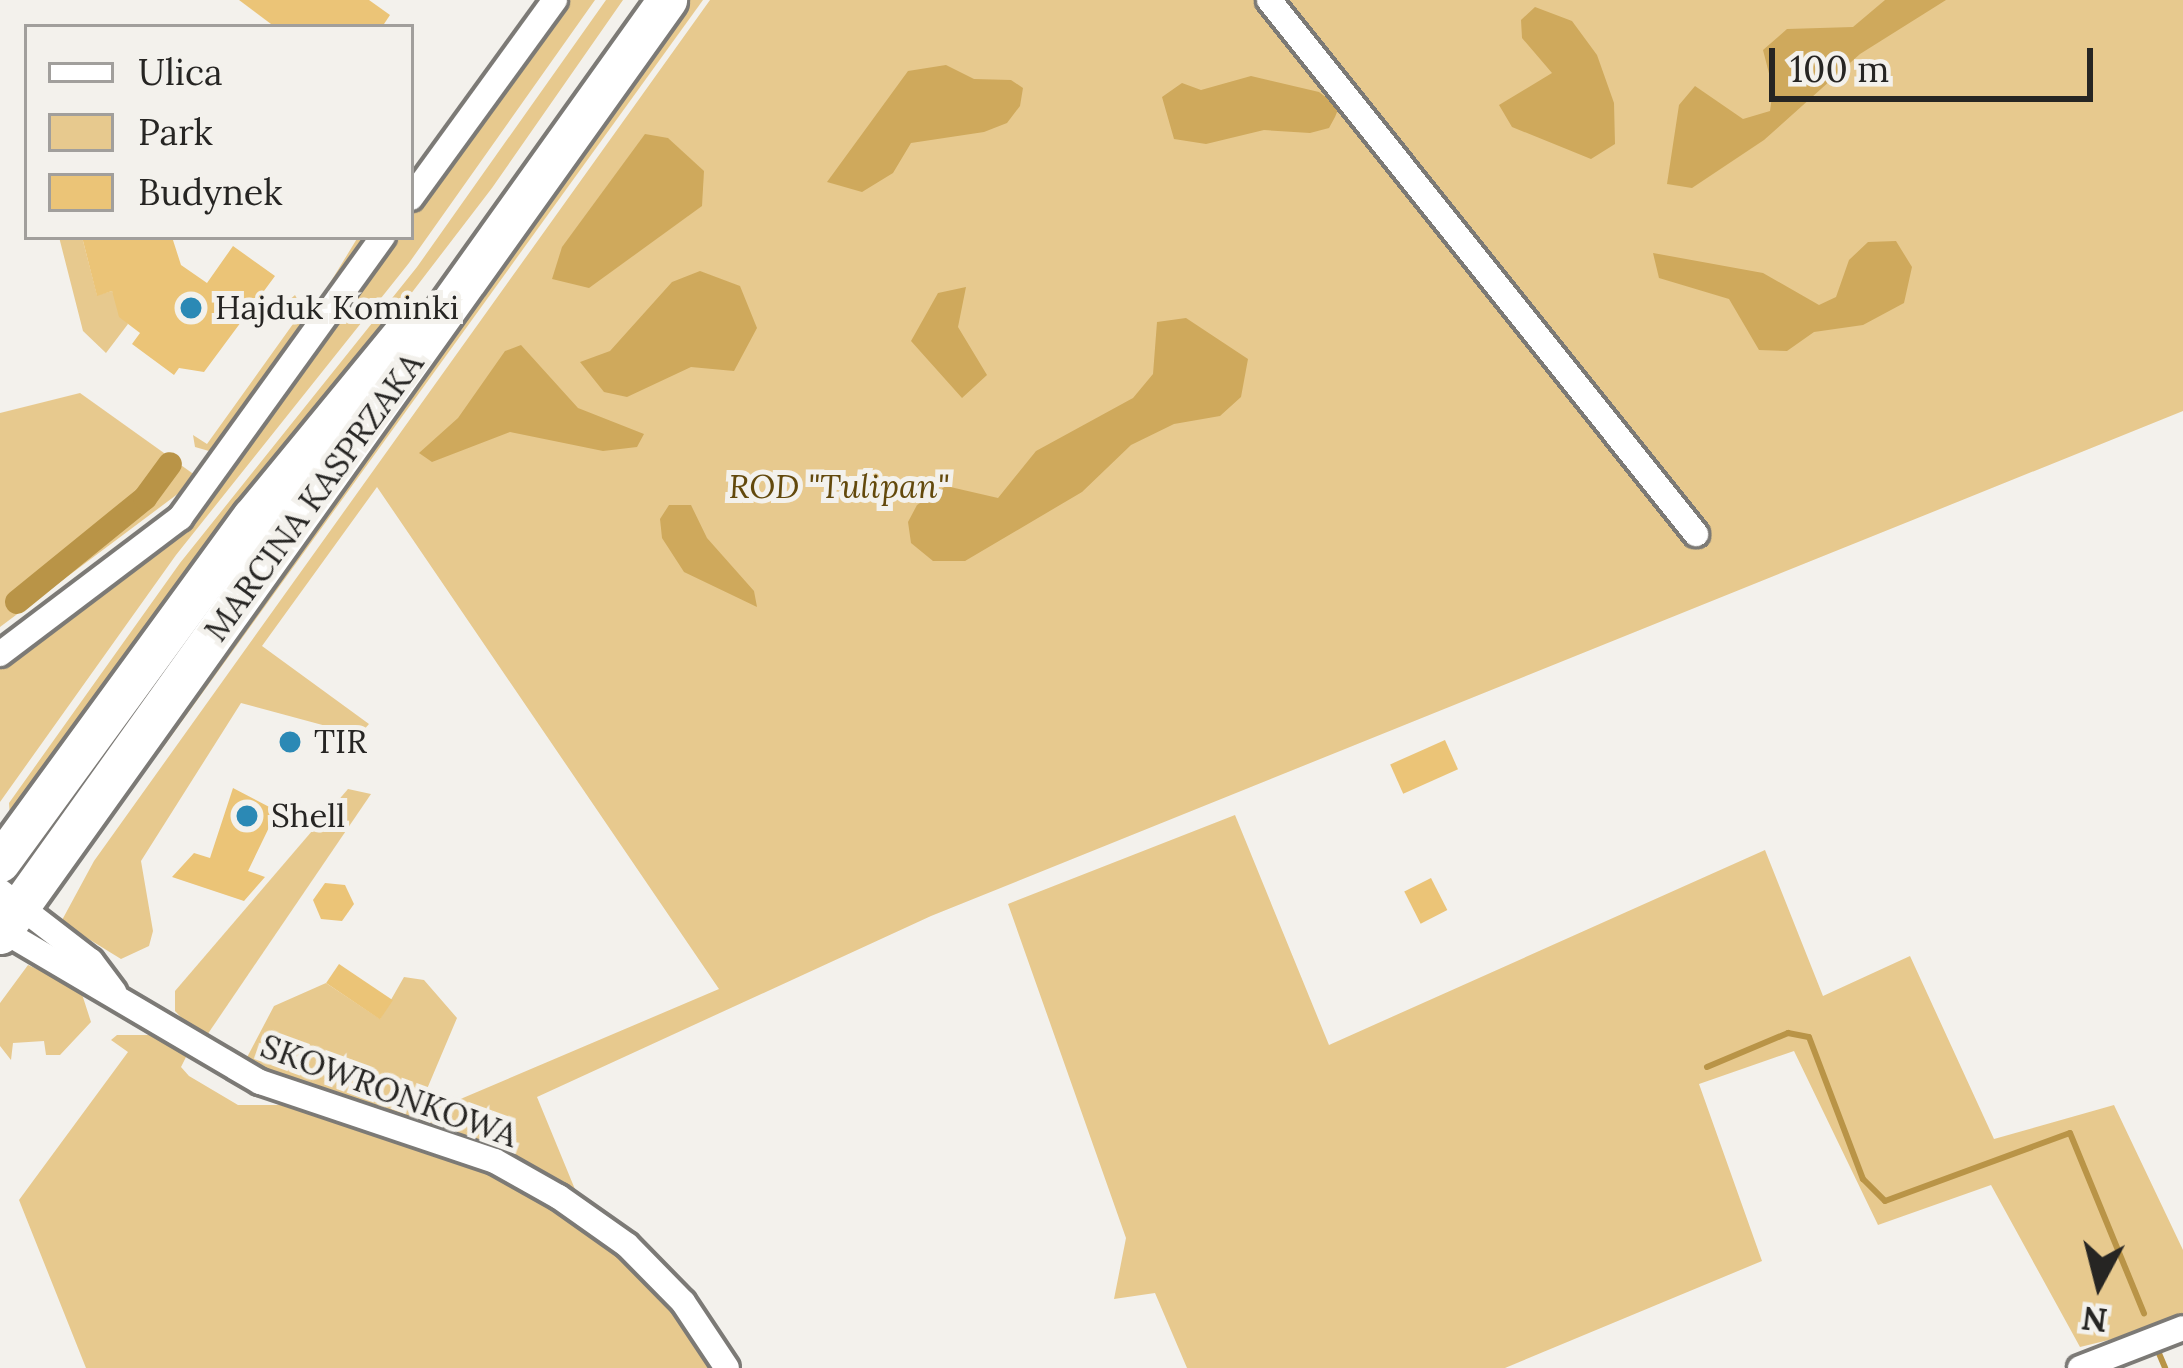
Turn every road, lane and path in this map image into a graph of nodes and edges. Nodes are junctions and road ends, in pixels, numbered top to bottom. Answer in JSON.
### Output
{"nodes":[{"id":1,"x":555,"y":0,"type":"edge"},
{"id":2,"x":641,"y":0,"type":"edge"},
{"id":3,"x":668,"y":0,"type":"edge"},
{"id":4,"x":1269,"y":0,"type":"edge"},
{"id":5,"x":414,"y":194,"type":"edge"},
{"id":6,"x":381,"y":240,"type":"edge"},
{"id":7,"x":1696,"y":534,"type":"dead end"},
{"id":8,"x":0,"y":655,"type":"edge"},
{"id":9,"x":0,"y":862,"type":"edge"},
{"id":10,"x":5,"y":918,"type":"edge"},
{"id":11,"x":2183,"y":1328,"type":"edge"},
{"id":12,"x":727,"y":1368,"type":"edge"},
{"id":13,"x":2080,"y":1368,"type":"edge"}],
"edges":[{"from":1,"to":5,"type":"street"},
{"from":2,"to":9,"type":"main road","name":"MARCINA KASPRZAKA"},
{"from":3,"to":10,"type":"main road","name":"MARCINA KASPRZAKA"},
{"from":4,"to":7,"type":"street"},
{"from":6,"to":8,"type":"street"},
{"from":10,"to":12,"type":"street","name":"SKOWRONKOWA"},
{"from":11,"to":13,"type":"street"}]}
